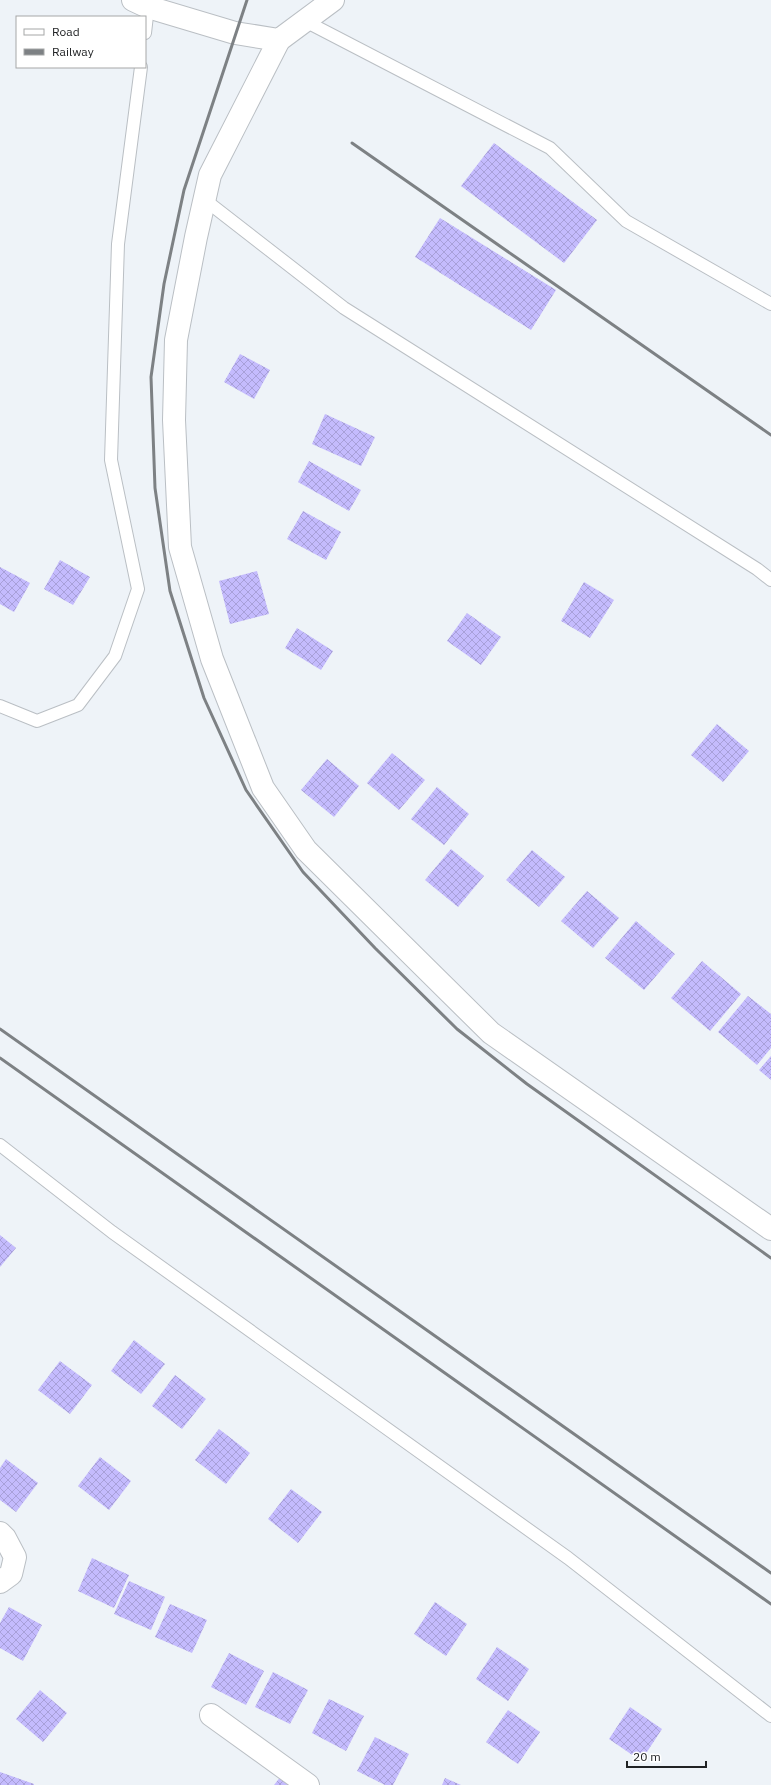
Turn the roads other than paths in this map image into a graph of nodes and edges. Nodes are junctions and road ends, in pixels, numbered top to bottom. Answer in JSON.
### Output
{"nodes":[{"id":1,"x":333,"y":0,"type":"edge"},
{"id":2,"x":141,"y":4,"type":"edge"},
{"id":3,"x":143,"y":16,"type":"edge"},
{"id":4,"x":304,"y":21,"type":"junction"},
{"id":5,"x":279,"y":40,"type":"junction"},
{"id":6,"x":141,"y":68,"type":"edge"},
{"id":7,"x":205,"y":200,"type":"junction"},
{"id":8,"x":771,"y":304,"type":"edge"},
{"id":9,"x":771,"y":580,"type":"edge"},
{"id":10,"x":0,"y":706,"type":"edge"},
{"id":11,"x":0,"y":1145,"type":"edge"},
{"id":12,"x":771,"y":1230,"type":"edge"},
{"id":13,"x":0,"y":1533,"type":"edge"},
{"id":14,"x":0,"y":1582,"type":"edge"},
{"id":15,"x":212,"y":1715,"type":"dead end"},
{"id":16,"x":771,"y":1716,"type":"edge"},
{"id":17,"x":308,"y":1785,"type":"edge"}],
"edges":[{"from":1,"to":4,"type":"street"},
{"from":2,"to":3,"type":"lane"},
{"from":2,"to":5,"type":"street"},
{"from":4,"to":5,"type":"street"},
{"from":4,"to":8,"type":"lane"},
{"from":5,"to":7,"type":"street"},
{"from":6,"to":10,"type":"lane"},
{"from":7,"to":9,"type":"lane"},
{"from":7,"to":12,"type":"street"},
{"from":11,"to":16,"type":"lane"},
{"from":13,"to":14,"type":"street"},
{"from":15,"to":17,"type":"street"}]}
